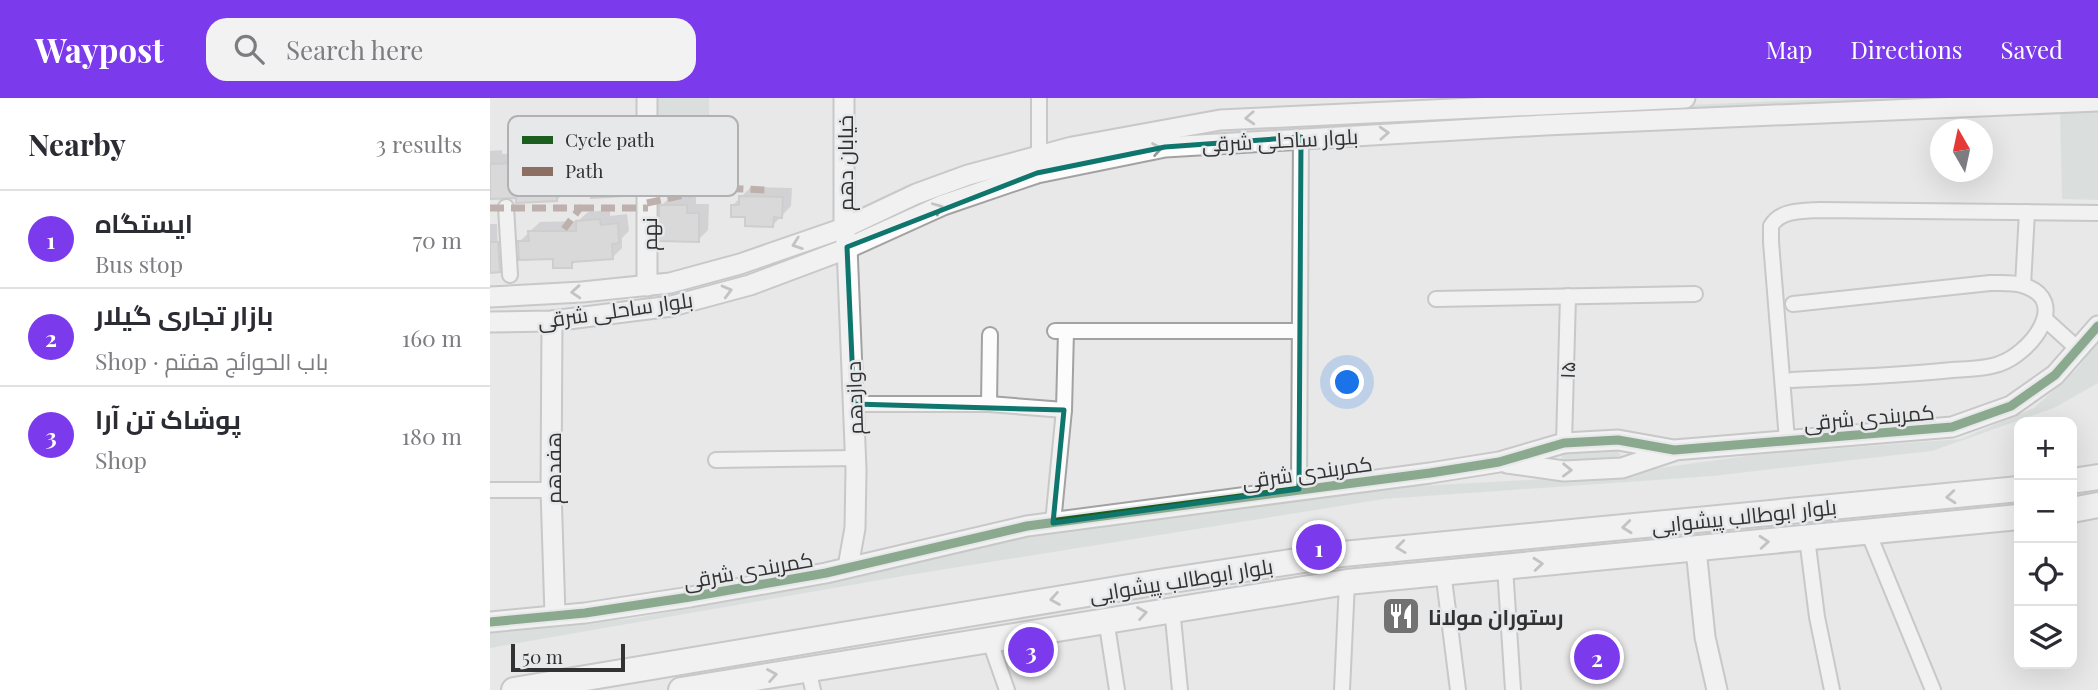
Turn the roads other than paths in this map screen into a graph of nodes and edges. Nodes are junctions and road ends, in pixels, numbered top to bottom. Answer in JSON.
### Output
{"nodes":[{"id":1,"x":647,"y":98,"type":"edge"},
{"id":2,"x":844,"y":98,"type":"edge"},
{"id":3,"x":1039,"y":98,"type":"edge"},
{"id":4,"x":1685,"y":98,"type":"edge"},
{"id":5,"x":2098,"y":101,"type":"edge"},
{"id":6,"x":1412,"y":105,"type":"edge"},
{"id":7,"x":647,"y":116,"type":"edge"},
{"id":8,"x":1299,"y":116,"type":"junction"},
{"id":9,"x":1301,"y":137,"type":"junction"},
{"id":10,"x":1039,"y":155,"type":"junction"},
{"id":11,"x":647,"y":196,"type":"edge"},
{"id":12,"x":506,"y":207,"type":"dead end"},
{"id":13,"x":2027,"y":212,"type":"junction"},
{"id":14,"x":2098,"y":213,"type":"edge"},
{"id":15,"x":845,"y":237,"type":"junction"},
{"id":16,"x":510,"y":275,"type":"junction"},
{"id":17,"x":2023,"y":285,"type":"junction"},
{"id":18,"x":647,"y":286,"type":"junction"},
{"id":19,"x":1695,"y":293,"type":"dead end"},
{"id":20,"x":531,"y":295,"type":"junction"},
{"id":21,"x":493,"y":296,"type":"edge"},
{"id":22,"x":1568,"y":296,"type":"junction"},
{"id":23,"x":1436,"y":299,"type":"dead end"},
{"id":24,"x":1793,"y":304,"type":"dead end"},
{"id":25,"x":552,"y":320,"type":"junction"},
{"id":26,"x":2046,"y":320,"type":"junction"},
{"id":27,"x":490,"y":322,"type":"edge"},
{"id":28,"x":2098,"y":326,"type":"edge"},
{"id":29,"x":1300,"y":331,"type":"junction"},
{"id":30,"x":990,"y":335,"type":"dead end"},
{"id":31,"x":2079,"y":350,"type":"junction"},
{"id":32,"x":1792,"y":380,"type":"dead end"},
{"id":33,"x":854,"y":404,"type":"junction"},
{"id":34,"x":989,"y":404,"type":"junction"},
{"id":35,"x":1065,"y":410,"type":"junction"},
{"id":36,"x":1787,"y":440,"type":"junction"},
{"id":37,"x":1564,"y":443,"type":"junction"},
{"id":38,"x":1674,"y":450,"type":"junction"},
{"id":39,"x":856,"y":458,"type":"junction"},
{"id":40,"x":716,"y":460,"type":"dead end"},
{"id":41,"x":1499,"y":462,"type":"junction"},
{"id":42,"x":2098,"y":477,"type":"edge"},
{"id":43,"x":2077,"y":480,"type":"edge"},
{"id":44,"x":1299,"y":489,"type":"junction"},
{"id":45,"x":2014,"y":489,"type":"edge"},
{"id":46,"x":490,"y":490,"type":"edge"},
{"id":47,"x":551,"y":491,"type":"junction"},
{"id":48,"x":2098,"y":505,"type":"edge"},
{"id":49,"x":2077,"y":509,"type":"edge"},
{"id":50,"x":2014,"y":517,"type":"edge"},
{"id":51,"x":1053,"y":523,"type":"junction"},
{"id":52,"x":1868,"y":532,"type":"junction"},
{"id":53,"x":1807,"y":538,"type":"junction"},
{"id":54,"x":1696,"y":549,"type":"junction"},
{"id":55,"x":1505,"y":567,"type":"junction"},
{"id":56,"x":848,"y":568,"type":"junction"},
{"id":57,"x":1443,"y":571,"type":"junction"},
{"id":58,"x":1347,"y":582,"type":"junction"},
{"id":59,"x":1172,"y":608,"type":"junction"},
{"id":60,"x":555,"y":615,"type":"junction"},
{"id":61,"x":1106,"y":620,"type":"junction"},
{"id":62,"x":490,"y":622,"type":"edge"},
{"id":63,"x":989,"y":639,"type":"junction"},
{"id":64,"x":810,"y":680,"type":"edge"},
{"id":65,"x":729,"y":686,"type":"edge"},
{"id":66,"x":514,"y":690,"type":"edge"},
{"id":67,"x":681,"y":690,"type":"edge"},
{"id":68,"x":1007,"y":690,"type":"edge"},
{"id":69,"x":1117,"y":690,"type":"edge"},
{"id":70,"x":1180,"y":690,"type":"edge"},
{"id":71,"x":1342,"y":690,"type":"edge"},
{"id":72,"x":1458,"y":690,"type":"edge"},
{"id":73,"x":1513,"y":690,"type":"edge"},
{"id":74,"x":1717,"y":690,"type":"edge"},
{"id":75,"x":1832,"y":690,"type":"edge"},
{"id":76,"x":1933,"y":690,"type":"edge"}],
"edges":[{"from":1,"to":7,"type":"street","name":"نهم"},
{"from":2,"to":15,"type":"street","name":"خیابان دهم"},
{"from":3,"to":10,"type":"street"},
{"from":4,"to":6,"type":"street","name":"بلوار ساحلی شرقی"},
{"from":9,"to":5,"type":"street","name":"بلوار ساحلی شرقی","one_way":true},
{"from":6,"to":8,"type":"street","name":"بلوار ساحلی شرقی"},
{"from":8,"to":9,"type":"street"},
{"from":8,"to":10,"type":"street","name":"بلوار ساحلی شرقی","one_way":true},
{"from":15,"to":9,"type":"street","name":"بلوار ساحلی شرقی","one_way":true},
{"from":9,"to":29,"type":"street"},
{"from":10,"to":15,"type":"street","name":"بلوار ساحلی شرقی"},
{"from":11,"to":18,"type":"street","name":"نهم"},
{"from":12,"to":16,"type":"street"},
{"from":13,"to":14,"type":"street"},
{"from":13,"to":17,"type":"street"},
{"from":13,"to":36,"type":"street"},
{"from":15,"to":18,"type":"street","name":"بلوار ساحلی شرقی","one_way":true},
{"from":25,"to":15,"type":"street","name":"بلوار ساحلی شرقی","one_way":true},
{"from":15,"to":33,"type":"street","name":"دوازدهم"},
{"from":16,"to":20,"type":"street"},
{"from":16,"to":21,"type":"street"},
{"from":17,"to":24,"type":"street"},
{"from":17,"to":26,"type":"street"},
{"from":18,"to":20,"type":"street","name":"بلوار ساحلی شرقی","one_way":true},
{"from":19,"to":22,"type":"street"},
{"from":20,"to":21,"type":"street","name":"بلوار ساحلی شرقی"},
{"from":22,"to":23,"type":"street"},
{"from":22,"to":37,"type":"street","name":"۱۵"},
{"from":25,"to":27,"type":"street","name":"بلوار ساحلی شرقی"},
{"from":25,"to":47,"type":"street","name":"هفدهم"},
{"from":26,"to":31,"type":"street"},
{"from":26,"to":32,"type":"street"},
{"from":28,"to":31,"type":"street","name":"کمربندی شرقی"},
{"from":29,"to":35,"type":"street"},
{"from":29,"to":44,"type":"street"},
{"from":30,"to":34,"type":"street"},
{"from":31,"to":36,"type":"street","name":"کمربندی شرقی"},
{"from":33,"to":34,"type":"street"},
{"from":33,"to":39,"type":"street","name":"دوازدهم"},
{"from":34,"to":35,"type":"street"},
{"from":35,"to":51,"type":"street"},
{"from":36,"to":38,"type":"street","name":"کمربندی شرقی"},
{"from":37,"to":38,"type":"street","name":"کمربندی شرقی"},
{"from":37,"to":41,"type":"street","name":"کمربندی شرقی"},
{"from":41,"to":38,"type":"street","name":"کمربندی شرقی","one_way":true},
{"from":39,"to":40,"type":"street"},
{"from":39,"to":56,"type":"street","name":"دوازدهم"},
{"from":41,"to":44,"type":"street","name":"کمربندی شرقی"},
{"from":42,"to":43,"type":"highway"},
{"from":44,"to":51,"type":"street","name":"کمربندی شرقی"},
{"from":45,"to":66,"type":"highway","name":"بلوار ابوطالب پیشوایی","one_way":true},
{"from":46,"to":47,"type":"street"},
{"from":47,"to":60,"type":"street","name":"هفدهم"},
{"from":48,"to":49,"type":"highway"},
{"from":50,"to":52,"type":"highway","name":"بلوار ابوطالب پیشوایی"},
{"from":51,"to":56,"type":"street","name":"کمربندی شرقی"},
{"from":52,"to":53,"type":"highway","name":"بلوار ابوطالب پیشوایی"},
{"from":52,"to":76,"type":"street"},
{"from":54,"to":53,"type":"highway","name":"بلوار ابوطالب پیشوایی","one_way":true},
{"from":53,"to":75,"type":"street"},
{"from":55,"to":54,"type":"highway","name":"بلوار ابوطالب پیشوایی","one_way":true},
{"from":54,"to":74,"type":"street"},
{"from":55,"to":57,"type":"highway","name":"بلوار ابوطالب پیشوایی"},
{"from":55,"to":73,"type":"street"},
{"from":56,"to":60,"type":"street","name":"کمربندی شرقی"},
{"from":57,"to":58,"type":"highway","name":"بلوار ابوطالب پیشوایی"},
{"from":57,"to":72,"type":"street"},
{"from":58,"to":59,"type":"highway","name":"بلوار ابوطالب پیشوایی"},
{"from":58,"to":71,"type":"street"},
{"from":61,"to":59,"type":"highway","name":"بلوار ابوطالب پیشوایی","one_way":true},
{"from":59,"to":70,"type":"street"},
{"from":60,"to":62,"type":"street","name":"کمربندی شرقی"},
{"from":61,"to":63,"type":"highway","name":"بلوار ابوطالب پیشوایی"},
{"from":61,"to":69,"type":"street"},
{"from":63,"to":64,"type":"highway","name":"بلوار ابوطالب پیشوایی"},
{"from":63,"to":68,"type":"street"},
{"from":65,"to":64,"type":"highway","name":"بلوار ابوطالب پیشوایی","one_way":true},
{"from":65,"to":67,"type":"highway","name":"بلوار ابوطالب پیشوایی"}]}
